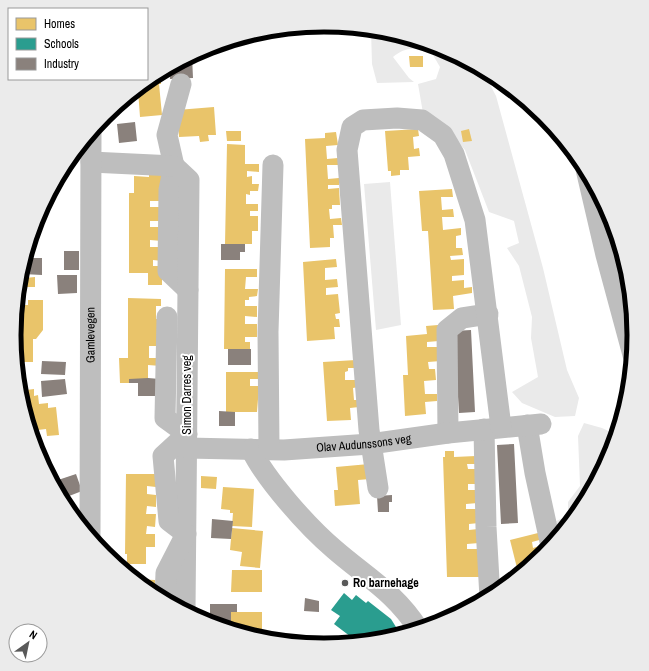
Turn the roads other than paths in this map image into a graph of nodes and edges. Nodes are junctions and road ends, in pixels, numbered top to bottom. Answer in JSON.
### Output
{"nodes":[{"id":1,"x":181,"y":84,"type":"dead end"},
{"id":2,"x":91,"y":142,"type":"edge"},
{"id":3,"x":91,"y":162,"type":"junction"},
{"id":4,"x":273,"y":165,"type":"dead end"},
{"id":5,"x":182,"y":173,"type":"junction"},
{"id":6,"x":591,"y":191,"type":"edge"},
{"id":7,"x":488,"y":314,"type":"junction"},
{"id":8,"x":167,"y":317,"type":"dead end"},
{"id":9,"x":628,"y":336,"type":"edge"},
{"id":10,"x":493,"y":428,"type":"junction"},
{"id":11,"x":448,"y":432,"type":"junction"},
{"id":12,"x":187,"y":441,"type":"junction"},
{"id":13,"x":370,"y":444,"type":"junction"},
{"id":14,"x":260,"y":449,"type":"junction"},
{"id":15,"x":378,"y":488,"type":"dead end"},
{"id":16,"x":90,"y":528,"type":"edge"},
{"id":17,"x":186,"y":534,"type":"junction"},
{"id":18,"x":550,"y":539,"type":"edge"},
{"id":19,"x":490,"y":590,"type":"edge"},
{"id":20,"x":165,"y":593,"type":"edge"},
{"id":21,"x":185,"y":605,"type":"edge"},
{"id":22,"x":415,"y":625,"type":"edge"}],
"edges":[{"from":1,"to":5,"type":"street","name":"Simon Darres veg"},
{"from":2,"to":3,"type":"street","name":"Gamlevegen"},
{"from":3,"to":5,"type":"street"},
{"from":3,"to":16,"type":"street","name":"Gamlevegen"},
{"from":4,"to":14,"type":"street"},
{"from":5,"to":12,"type":"street","name":"Simon Darres veg"},
{"from":6,"to":9,"type":"street"},
{"from":7,"to":10,"type":"street"},
{"from":7,"to":11,"type":"street"},
{"from":7,"to":13,"type":"street"},
{"from":8,"to":12,"type":"street"},
{"from":10,"to":11,"type":"street","name":"Olav Audunssons veg"},
{"from":10,"to":18,"type":"street","name":"Olav Audunssons veg"},
{"from":10,"to":19,"type":"street"},
{"from":11,"to":13,"type":"street","name":"Olav Audunssons veg"},
{"from":12,"to":14,"type":"street","name":"Olav Audunssons veg"},
{"from":12,"to":17,"type":"street","name":"Simon Darres veg"},
{"from":13,"to":14,"type":"street","name":"Olav Audunssons veg"},
{"from":13,"to":15,"type":"street"},
{"from":14,"to":22,"type":"street"},
{"from":17,"to":20,"type":"street"},
{"from":17,"to":21,"type":"street","name":"Simon Darres veg"}]}
